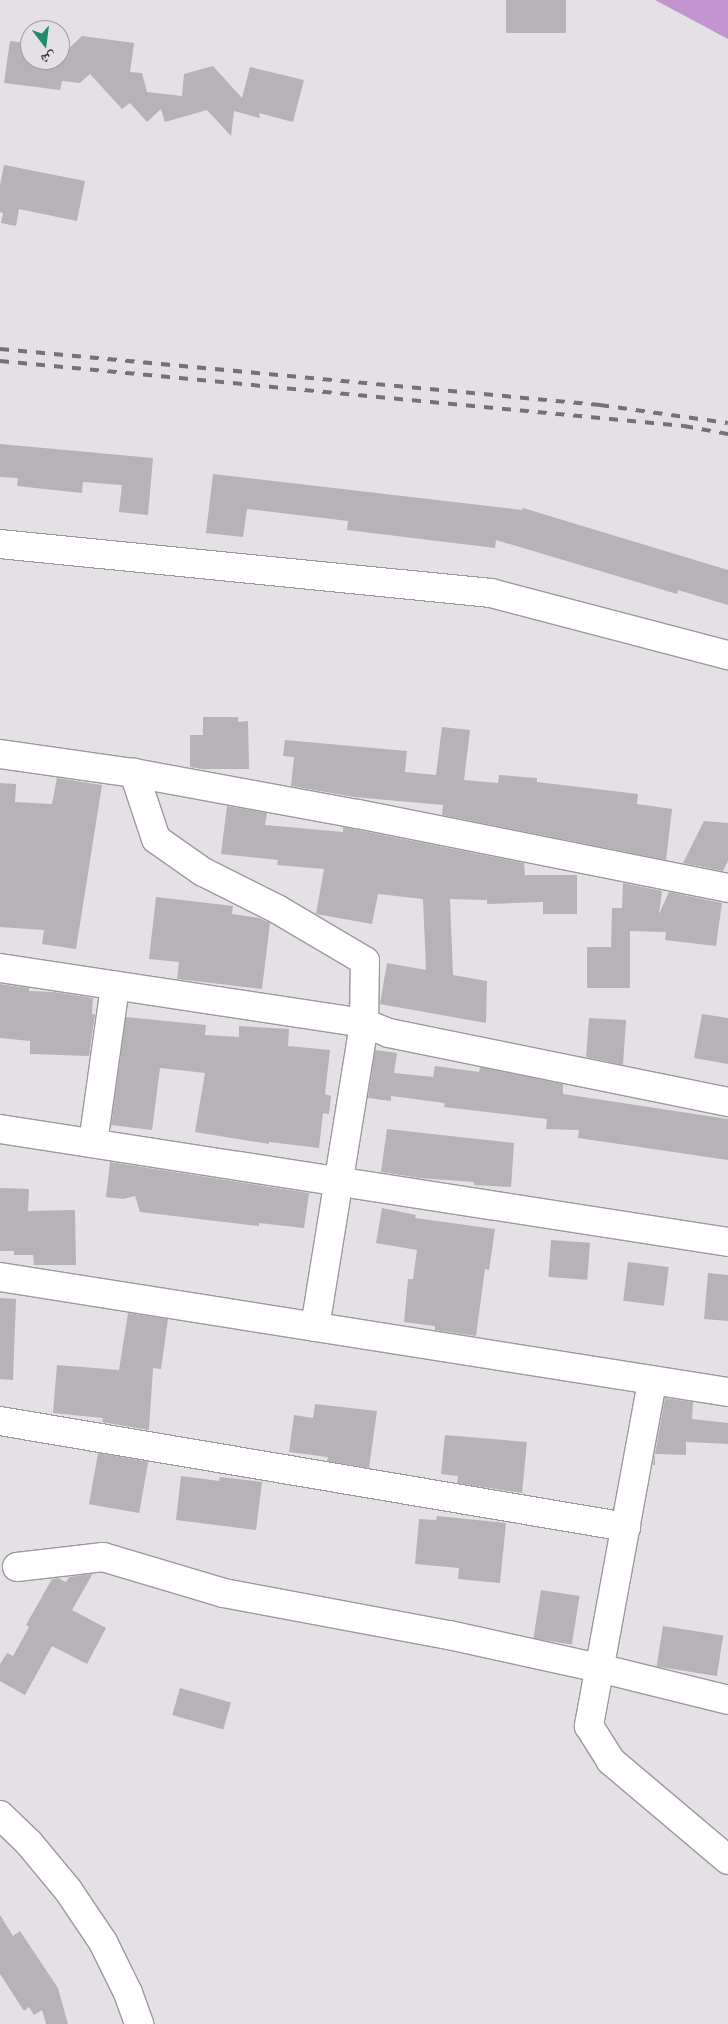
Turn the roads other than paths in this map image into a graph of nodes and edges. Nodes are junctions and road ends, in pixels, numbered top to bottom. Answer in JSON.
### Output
{"nodes":[{"id":1,"x":0,"y":544,"type":"edge"},
{"id":2,"x":728,"y":655,"type":"edge"},
{"id":3,"x":0,"y":754,"type":"edge"},
{"id":4,"x":134,"y":773,"type":"junction"},
{"id":5,"x":728,"y":888,"type":"edge"},
{"id":6,"x":0,"y":968,"type":"edge"},
{"id":7,"x":115,"y":986,"type":"junction"},
{"id":8,"x":364,"y":1023,"type":"junction"},
{"id":9,"x":728,"y":1102,"type":"edge"},
{"id":10,"x":0,"y":1129,"type":"edge"},
{"id":11,"x":93,"y":1143,"type":"junction"},
{"id":12,"x":339,"y":1180,"type":"junction"},
{"id":13,"x":728,"y":1242,"type":"edge"},
{"id":14,"x":0,"y":1277,"type":"edge"},
{"id":15,"x":315,"y":1327,"type":"junction"},
{"id":16,"x":652,"y":1382,"type":"junction"},
{"id":17,"x":728,"y":1392,"type":"edge"},
{"id":18,"x":0,"y":1421,"type":"edge"},
{"id":19,"x":626,"y":1527,"type":"junction"},
{"id":20,"x":16,"y":1566,"type":"dead end"},
{"id":21,"x":600,"y":1668,"type":"junction"},
{"id":22,"x":728,"y":1700,"type":"edge"},
{"id":23,"x":0,"y":1815,"type":"edge"},
{"id":24,"x":728,"y":1860,"type":"edge"},
{"id":25,"x":139,"y":2024,"type":"edge"}],
"edges":[{"from":1,"to":2,"type":"street"},
{"from":3,"to":4,"type":"street"},
{"from":4,"to":5,"type":"street"},
{"from":4,"to":8,"type":"street"},
{"from":6,"to":7,"type":"street"},
{"from":7,"to":8,"type":"street"},
{"from":7,"to":11,"type":"street"},
{"from":8,"to":9,"type":"street"},
{"from":8,"to":12,"type":"street"},
{"from":10,"to":11,"type":"street"},
{"from":11,"to":12,"type":"street"},
{"from":12,"to":13,"type":"street"},
{"from":12,"to":15,"type":"street"},
{"from":14,"to":15,"type":"street"},
{"from":15,"to":16,"type":"street"},
{"from":16,"to":17,"type":"street"},
{"from":16,"to":19,"type":"street"},
{"from":18,"to":19,"type":"street"},
{"from":19,"to":21,"type":"street"},
{"from":20,"to":21,"type":"street"},
{"from":21,"to":22,"type":"street"},
{"from":21,"to":24,"type":"street"},
{"from":23,"to":25,"type":"street"}]}
